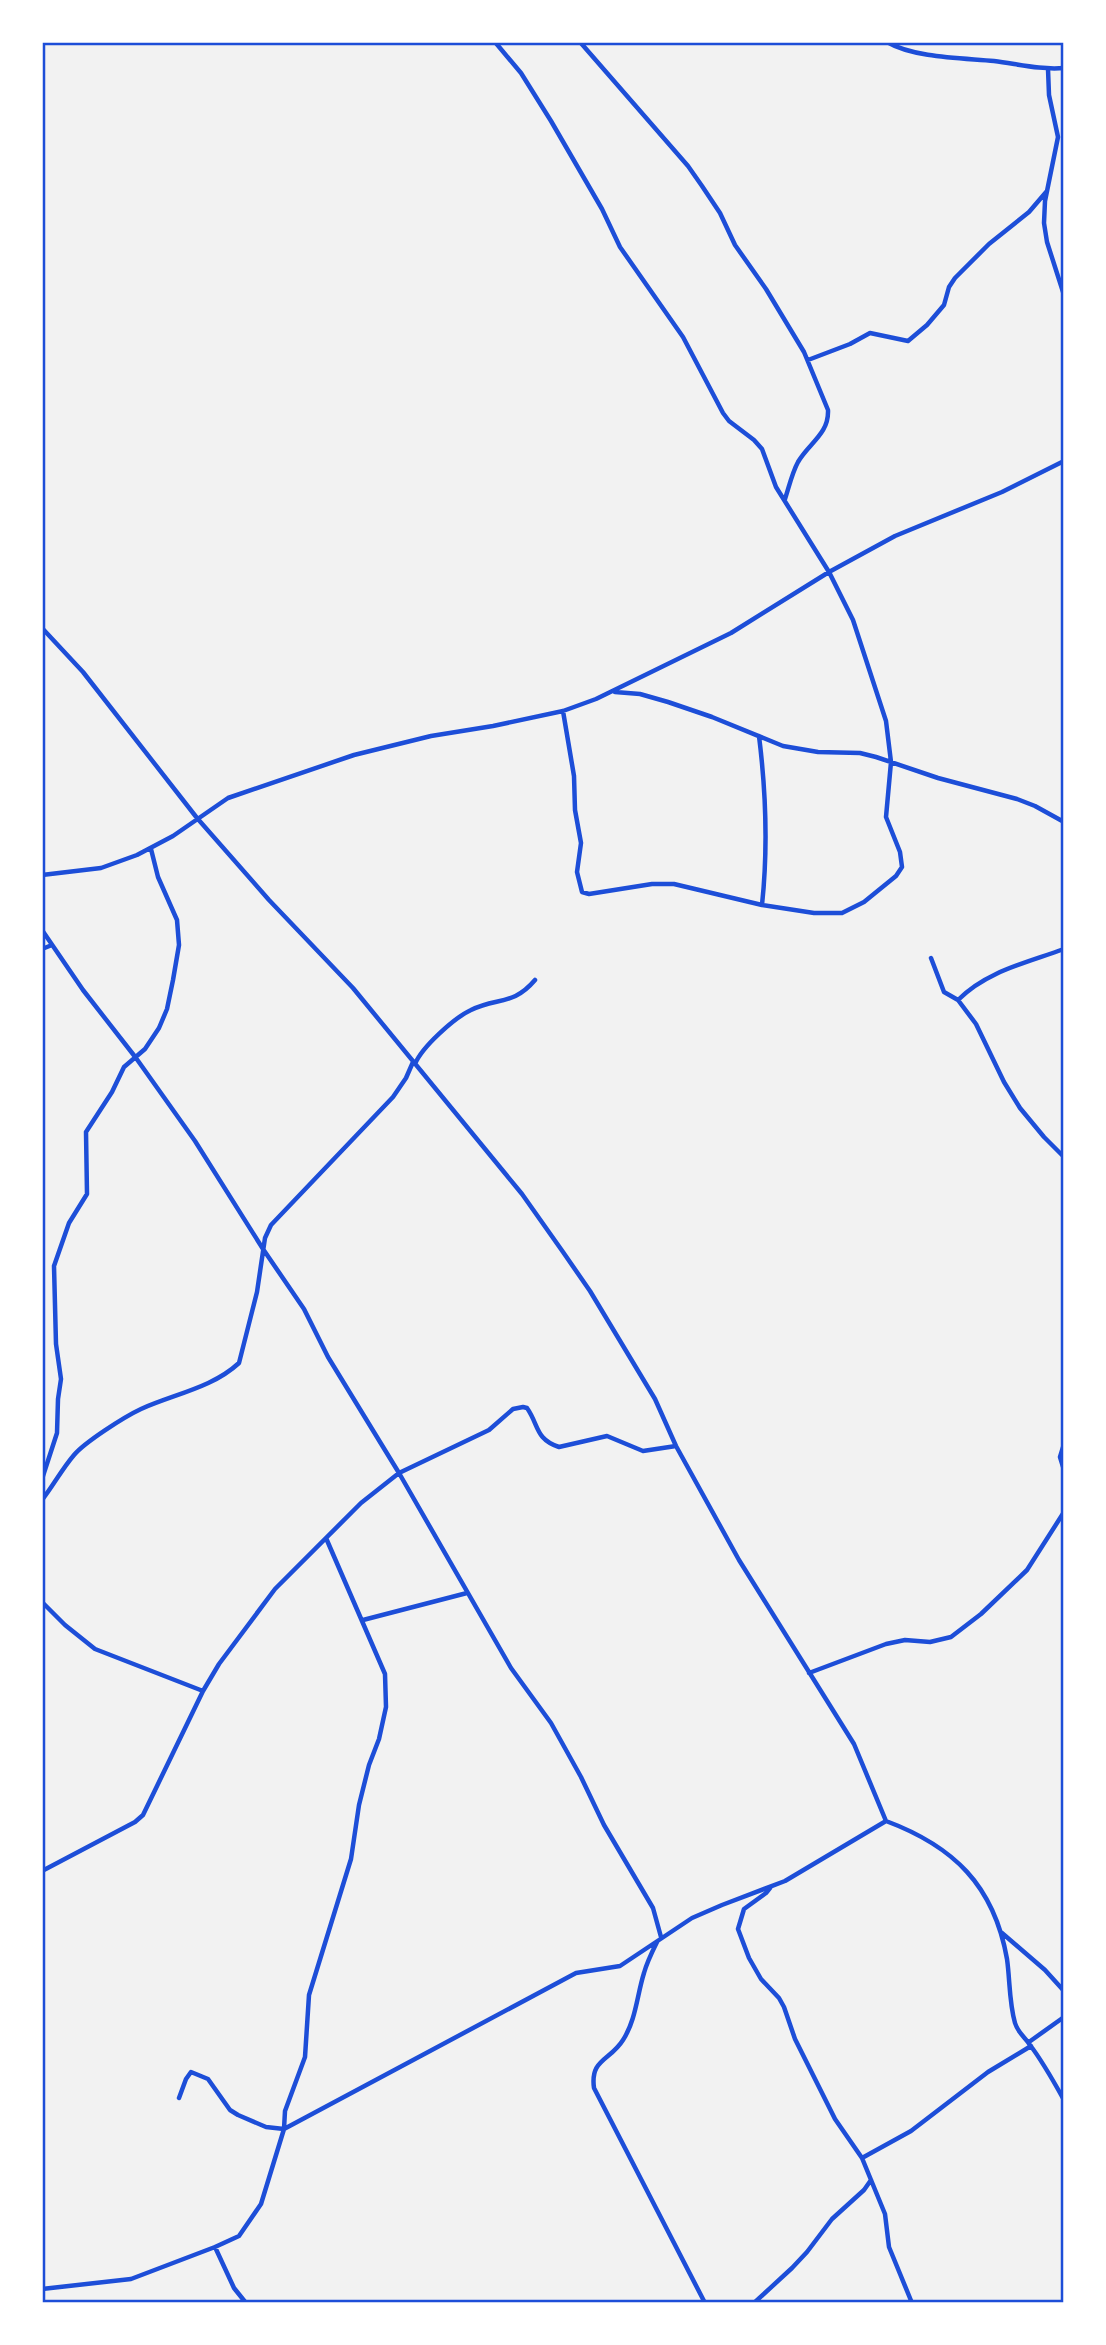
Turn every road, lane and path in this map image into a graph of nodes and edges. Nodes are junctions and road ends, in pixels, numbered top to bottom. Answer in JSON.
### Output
{"nodes":[{"id":1,"x":495,"y":42,"type":"edge"},
{"id":2,"x":580,"y":42,"type":"edge"},
{"id":3,"x":887,"y":42,"type":"edge"},
{"id":4,"x":1064,"y":68,"type":"edge"},
{"id":5,"x":1048,"y":69,"type":"junction"},
{"id":6,"x":1047,"y":191,"type":"junction"},
{"id":7,"x":1064,"y":295,"type":"edge"},
{"id":8,"x":808,"y":360,"type":"junction"},
{"id":9,"x":1064,"y":461,"type":"edge"},
{"id":10,"x":785,"y":500,"type":"junction"},
{"id":11,"x":829,"y":572,"type":"junction"},
{"id":12,"x":42,"y":628,"type":"edge"},
{"id":13,"x":615,"y":692,"type":"junction"},
{"id":14,"x":563,"y":710,"type":"junction"},
{"id":15,"x":759,"y":736,"type":"junction"},
{"id":16,"x":891,"y":762,"type":"junction"},
{"id":17,"x":198,"y":818,"type":"junction"},
{"id":18,"x":1064,"y":821,"type":"edge"},
{"id":19,"x":150,"y":849,"type":"junction"},
{"id":20,"x":42,"y":875,"type":"edge"},
{"id":21,"x":762,"y":905,"type":"junction"},
{"id":22,"x":42,"y":930,"type":"edge"},
{"id":23,"x":52,"y":945,"type":"junction"},
{"id":24,"x":42,"y":949,"type":"edge"},
{"id":25,"x":1064,"y":949,"type":"edge"},
{"id":26,"x":931,"y":958,"type":"dead end"},
{"id":27,"x":535,"y":980,"type":"dead end"},
{"id":28,"x":958,"y":1000,"type":"junction"},
{"id":29,"x":136,"y":1058,"type":"junction"},
{"id":30,"x":414,"y":1063,"type":"junction"},
{"id":31,"x":1064,"y":1157,"type":"edge"},
{"id":32,"x":263,"y":1249,"type":"junction"},
{"id":33,"x":1064,"y":1444,"type":"edge"},
{"id":34,"x":676,"y":1446,"type":"junction"},
{"id":35,"x":1064,"y":1469,"type":"edge"},
{"id":36,"x":400,"y":1473,"type":"junction"},
{"id":37,"x":42,"y":1479,"type":"edge"},
{"id":38,"x":42,"y":1500,"type":"edge"},
{"id":39,"x":1064,"y":1512,"type":"edge"},
{"id":40,"x":326,"y":1538,"type":"junction"},
{"id":41,"x":467,"y":1593,"type":"junction"},
{"id":42,"x":42,"y":1602,"type":"edge"},
{"id":43,"x":363,"y":1620,"type":"junction"},
{"id":44,"x":809,"y":1673,"type":"junction"},
{"id":45,"x":203,"y":1690,"type":"junction"},
{"id":46,"x":886,"y":1821,"type":"junction"},
{"id":47,"x":42,"y":1871,"type":"edge"},
{"id":48,"x":771,"y":1887,"type":"junction"},
{"id":49,"x":1001,"y":1933,"type":"junction"},
{"id":50,"x":659,"y":1939,"type":"junction"},
{"id":51,"x":1064,"y":1991,"type":"edge"},
{"id":52,"x":1064,"y":2017,"type":"edge"},
{"id":53,"x":1030,"y":2044,"type":"junction"},
{"id":54,"x":179,"y":2098,"type":"dead end"},
{"id":55,"x":1064,"y":2100,"type":"edge"},
{"id":56,"x":284,"y":2129,"type":"junction"},
{"id":57,"x":862,"y":2158,"type":"junction"},
{"id":58,"x":871,"y":2179,"type":"junction"},
{"id":59,"x":215,"y":2248,"type":"junction"},
{"id":60,"x":42,"y":2289,"type":"edge"},
{"id":61,"x":246,"y":2303,"type":"edge"},
{"id":62,"x":705,"y":2303,"type":"edge"},
{"id":63,"x":754,"y":2303,"type":"edge"},
{"id":64,"x":912,"y":2303,"type":"edge"}],
"edges":[{"from":1,"to":10,"type":"street"},
{"from":2,"to":8,"type":"street"},
{"from":3,"to":5,"type":"street"},
{"from":4,"to":5,"type":"street"},
{"from":5,"to":6,"type":"street"},
{"from":6,"to":7,"type":"street"},
{"from":6,"to":8,"type":"street"},
{"from":8,"to":10,"type":"street"},
{"from":9,"to":11,"type":"street"},
{"from":10,"to":11,"type":"street"},
{"from":11,"to":13,"type":"street"},
{"from":11,"to":16,"type":"street"},
{"from":12,"to":17,"type":"street"},
{"from":13,"to":14,"type":"street"},
{"from":13,"to":15,"type":"street"},
{"from":14,"to":17,"type":"street"},
{"from":14,"to":21,"type":"street"},
{"from":15,"to":16,"type":"street"},
{"from":15,"to":21,"type":"street"},
{"from":16,"to":18,"type":"street"},
{"from":16,"to":21,"type":"street"},
{"from":17,"to":19,"type":"street"},
{"from":17,"to":30,"type":"street"},
{"from":19,"to":20,"type":"street"},
{"from":19,"to":29,"type":"street"},
{"from":22,"to":23,"type":"street"},
{"from":23,"to":24,"type":"street"},
{"from":23,"to":29,"type":"street"},
{"from":25,"to":28,"type":"street"},
{"from":26,"to":28,"type":"street"},
{"from":27,"to":30,"type":"street"},
{"from":28,"to":31,"type":"street"},
{"from":29,"to":32,"type":"street"},
{"from":29,"to":37,"type":"street"},
{"from":30,"to":32,"type":"street"},
{"from":30,"to":34,"type":"street"},
{"from":32,"to":36,"type":"street"},
{"from":32,"to":38,"type":"street"},
{"from":33,"to":35,"type":"street"},
{"from":34,"to":36,"type":"street"},
{"from":34,"to":44,"type":"street"},
{"from":36,"to":40,"type":"street"},
{"from":36,"to":41,"type":"street"},
{"from":39,"to":44,"type":"street"},
{"from":40,"to":43,"type":"street"},
{"from":40,"to":45,"type":"street"},
{"from":41,"to":43,"type":"street"},
{"from":41,"to":50,"type":"street"},
{"from":42,"to":45,"type":"street"},
{"from":43,"to":56,"type":"street"},
{"from":44,"to":46,"type":"street"},
{"from":45,"to":47,"type":"street"},
{"from":46,"to":48,"type":"street"},
{"from":46,"to":49,"type":"street"},
{"from":48,"to":50,"type":"street"},
{"from":48,"to":57,"type":"street"},
{"from":49,"to":51,"type":"street"},
{"from":49,"to":53,"type":"street"},
{"from":50,"to":56,"type":"street"},
{"from":50,"to":62,"type":"street"},
{"from":52,"to":53,"type":"street"},
{"from":53,"to":55,"type":"street"},
{"from":53,"to":57,"type":"street"},
{"from":54,"to":56,"type":"street"},
{"from":56,"to":59,"type":"street"},
{"from":57,"to":58,"type":"street"},
{"from":58,"to":63,"type":"street"},
{"from":58,"to":64,"type":"street"},
{"from":59,"to":60,"type":"street"},
{"from":59,"to":61,"type":"street"}]}
